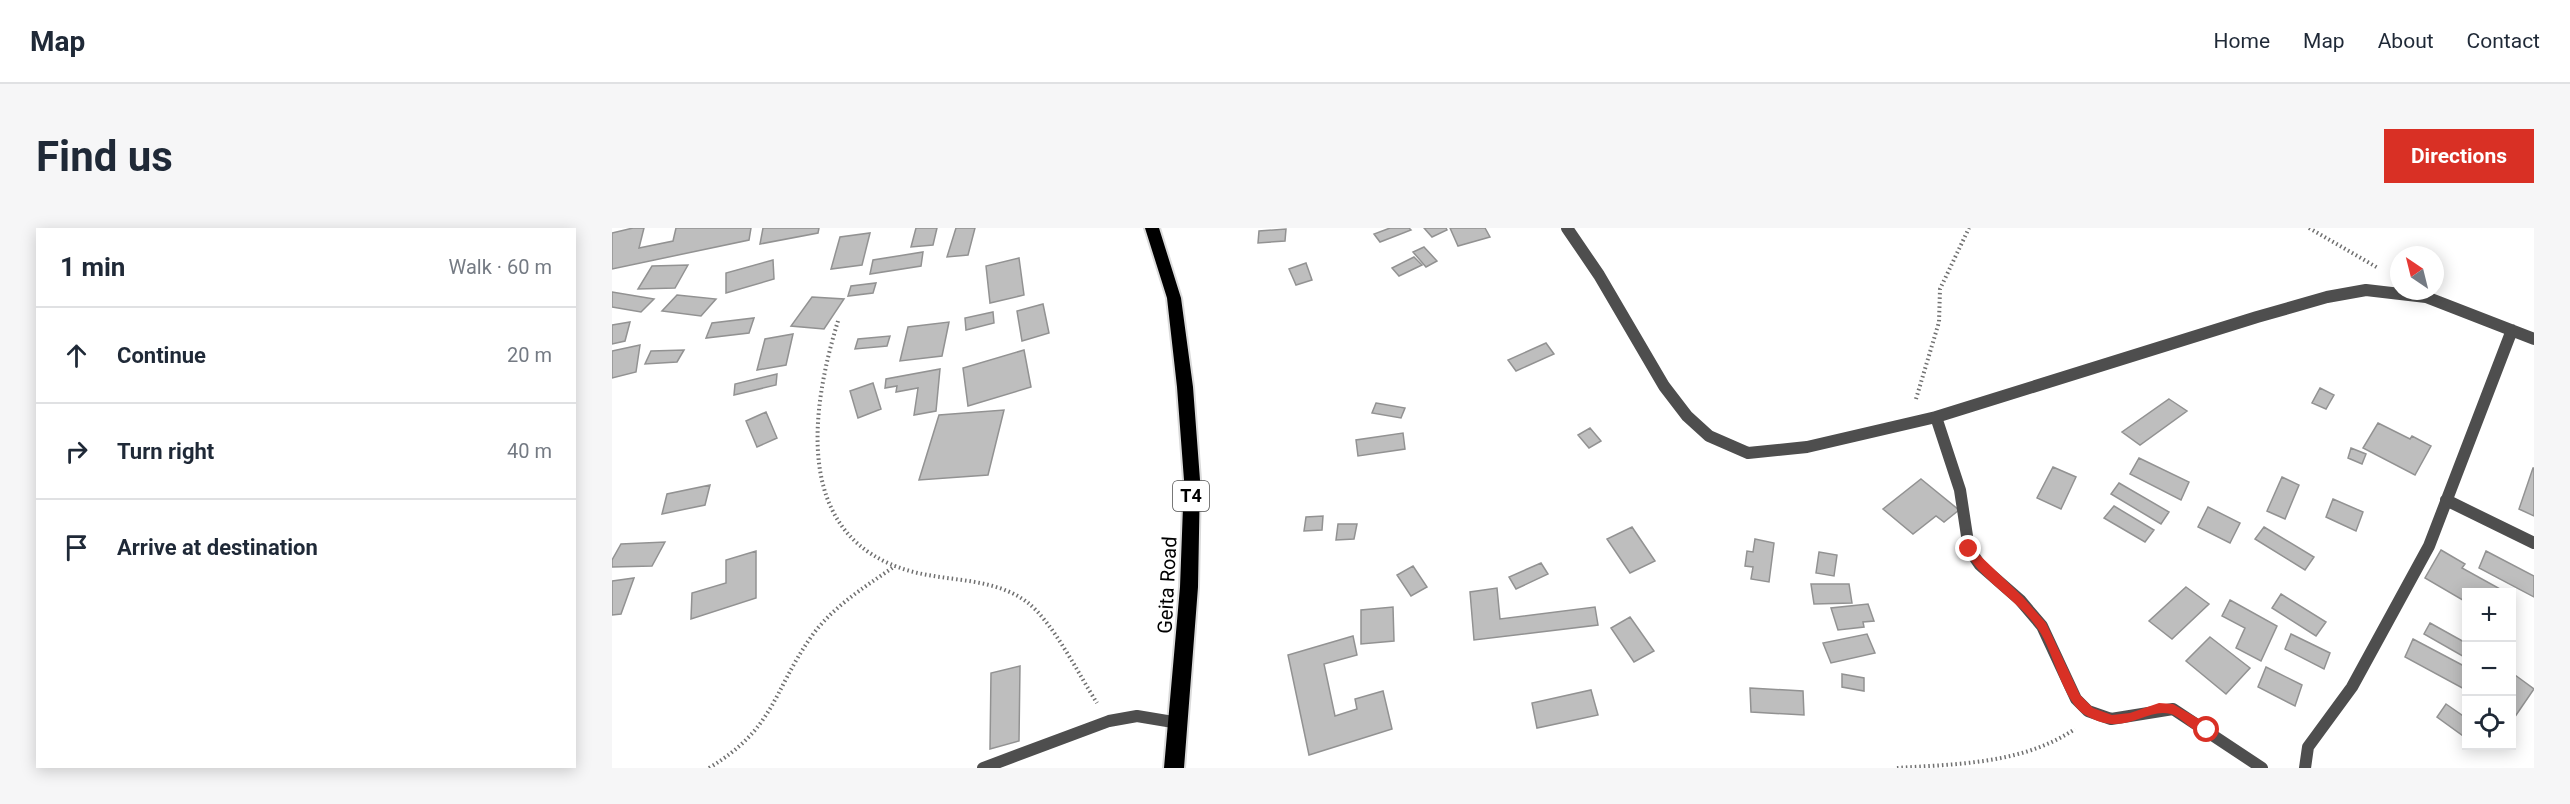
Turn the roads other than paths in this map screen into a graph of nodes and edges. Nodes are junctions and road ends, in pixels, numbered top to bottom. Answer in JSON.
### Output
{"nodes":[{"id":1,"x":1152,"y":228,"type":"edge"},
{"id":2,"x":1567,"y":228,"type":"edge"},
{"id":3,"x":2512,"y":330,"type":"junction"},
{"id":4,"x":2534,"y":339,"type":"edge"},
{"id":5,"x":1936,"y":417,"type":"junction"},
{"id":6,"x":2446,"y":500,"type":"junction"},
{"id":7,"x":2534,"y":543,"type":"edge"},
{"id":8,"x":1179,"y":723,"type":"junction"},
{"id":9,"x":983,"y":768,"type":"edge"},
{"id":10,"x":1174,"y":768,"type":"edge"},
{"id":11,"x":2262,"y":768,"type":"edge"},
{"id":12,"x":2305,"y":768,"type":"edge"}],
"edges":[{"from":1,"to":8,"type":"highway","name":"Geita Road","number":"T4"},
{"from":2,"to":5,"type":"street"},
{"from":3,"to":4,"type":"street"},
{"from":3,"to":5,"type":"street"},
{"from":3,"to":6,"type":"street"},
{"from":5,"to":11,"type":"street"},
{"from":6,"to":7,"type":"street"},
{"from":6,"to":12,"type":"street"},
{"from":8,"to":9,"type":"street"},
{"from":8,"to":10,"type":"highway","name":"Geita Road","number":"T4"}]}
